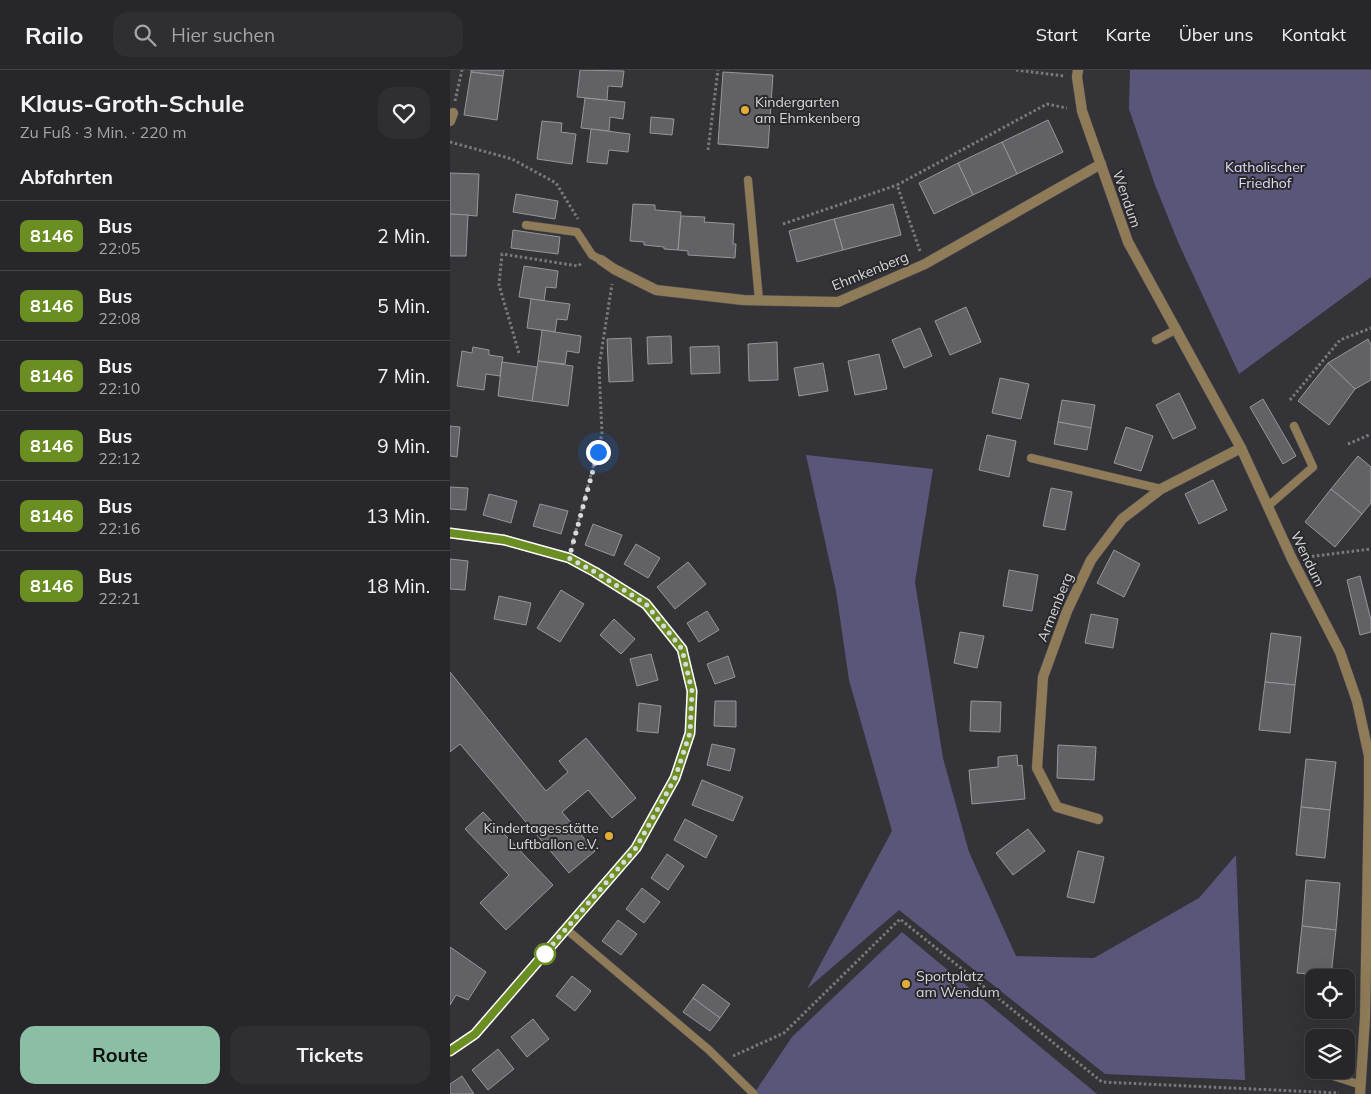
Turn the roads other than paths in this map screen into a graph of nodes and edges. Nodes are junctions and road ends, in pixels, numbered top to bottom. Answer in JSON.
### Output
{"nodes":[{"id":1,"x":1078,"y":74,"type":"edge"},
{"id":2,"x":1101,"y":164,"type":"junction"},
{"id":3,"x":748,"y":180,"type":"dead end"},
{"id":4,"x":526,"y":225,"type":"dead end"},
{"id":5,"x":597,"y":258,"type":"joint"},
{"id":6,"x":759,"y":300,"type":"junction"},
{"id":7,"x":1176,"y":329,"type":"junction"},
{"id":8,"x":1156,"y":340,"type":"dead end"},
{"id":9,"x":1294,"y":426,"type":"dead end"},
{"id":10,"x":1241,"y":448,"type":"junction"},
{"id":11,"x":1031,"y":458,"type":"dead end"},
{"id":12,"x":1161,"y":489,"type":"junction"},
{"id":13,"x":1268,"y":506,"type":"junction"},
{"id":14,"x":450,"y":533,"type":"edge"},
{"id":15,"x":1098,"y":819,"type":"dead end"},
{"id":16,"x":566,"y":929,"type":"junction"},
{"id":17,"x":1368,"y":1018,"type":"edge"},
{"id":18,"x":450,"y":1051,"type":"edge"},
{"id":19,"x":1338,"y":1079,"type":"edge"},
{"id":20,"x":1361,"y":1090,"type":"edge"},
{"id":21,"x":754,"y":1094,"type":"edge"}],
"edges":[{"from":1,"to":2,"type":"street","name":"Wendum"},
{"from":2,"to":6,"type":"street","name":"Ehmkenberg"},
{"from":2,"to":7,"type":"street","name":"Wendum"},
{"from":3,"to":6,"type":"lane"},
{"from":4,"to":5,"type":"lane"},
{"from":5,"to":6,"type":"street","name":"Ehmkenberg"},
{"from":7,"to":8,"type":"lane"},
{"from":7,"to":10,"type":"street","name":"Wendum"},
{"from":9,"to":13,"type":"lane"},
{"from":10,"to":12,"type":"street","name":"Armenberg"},
{"from":10,"to":13,"type":"street","name":"Wendum"},
{"from":11,"to":12,"type":"lane"},
{"from":12,"to":15,"type":"street","name":"Armenberg"},
{"from":13,"to":17,"type":"street","name":"Wendum"},
{"from":14,"to":16,"type":"street"},
{"from":16,"to":18,"type":"street"},
{"from":16,"to":21,"type":"lane"},
{"from":17,"to":20,"type":"street","name":"Wendum"},
{"from":19,"to":20,"type":"lane"}]}
